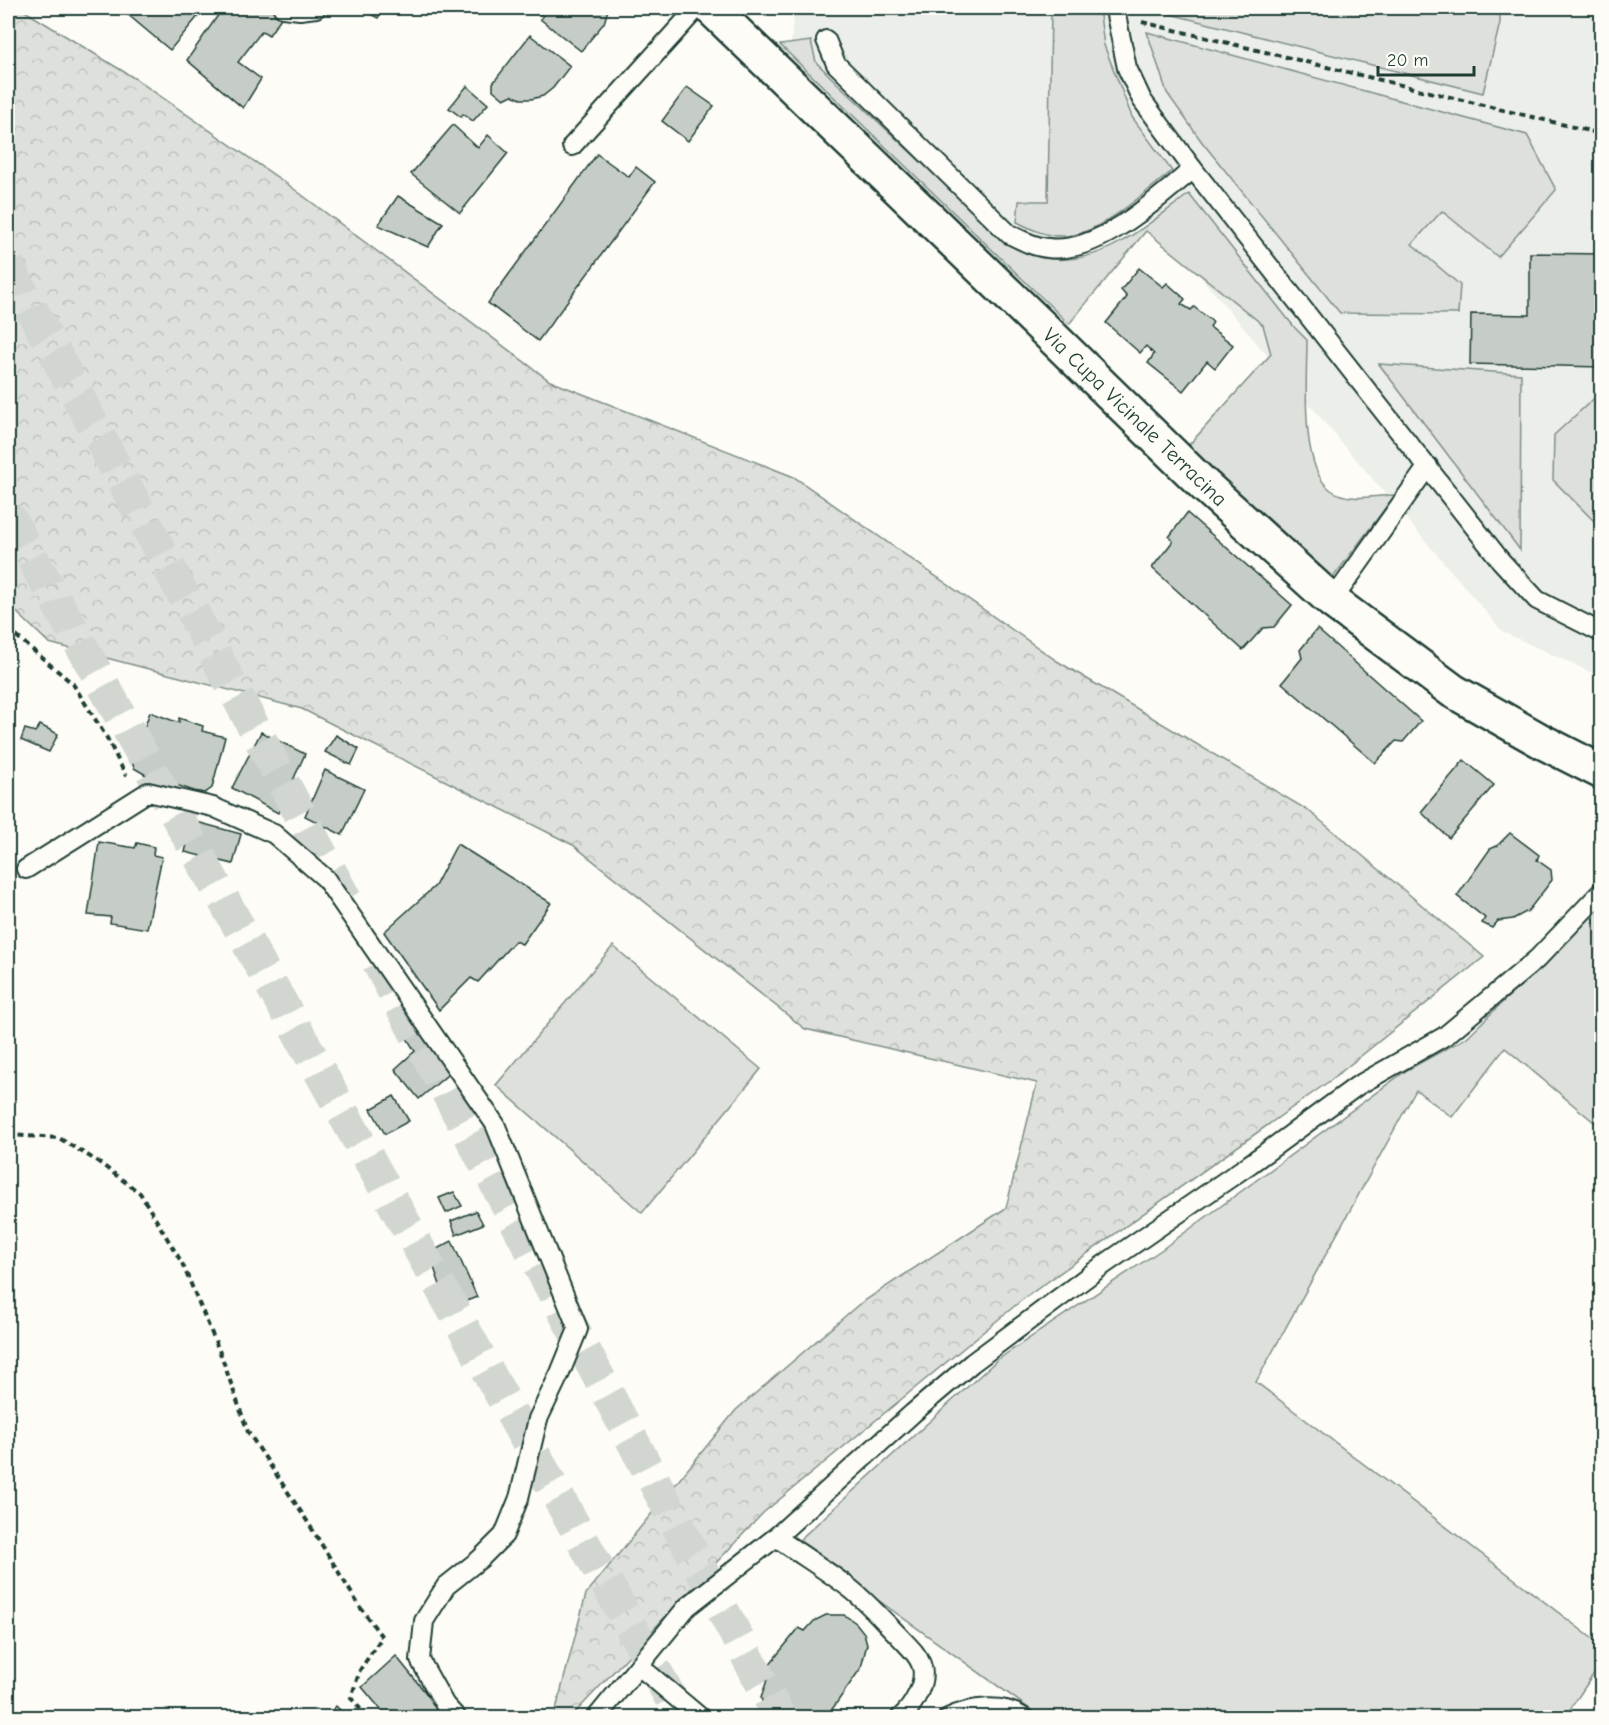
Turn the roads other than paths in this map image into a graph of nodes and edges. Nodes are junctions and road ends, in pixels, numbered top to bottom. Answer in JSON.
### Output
{"nodes":[{"id":1,"x":283,"y":8,"type":"edge"},
{"id":2,"x":316,"y":8,"type":"edge"},
{"id":3,"x":697,"y":8,"type":"edge"},
{"id":4,"x":711,"y":8,"type":"edge"},
{"id":5,"x":1117,"y":11,"type":"edge"},
{"id":6,"x":826,"y":40,"type":"dead end"},
{"id":7,"x":572,"y":146,"type":"dead end"},
{"id":8,"x":1193,"y":170,"type":"junction"},
{"id":9,"x":1428,"y":466,"type":"junction"},
{"id":10,"x":1332,"y":600,"type":"junction"},
{"id":11,"x":1602,"y":633,"type":"edge"},
{"id":12,"x":1602,"y":772,"type":"edge"},
{"id":13,"x":26,"y":869,"type":"dead end"},
{"id":14,"x":1602,"y":891,"type":"edge"},
{"id":15,"x":776,"y":1537,"type":"junction"},
{"id":16,"x":639,"y":1666,"type":"junction"},
{"id":17,"x":457,"y":1718,"type":"edge"},
{"id":18,"x":597,"y":1718,"type":"edge"},
{"id":19,"x":701,"y":1718,"type":"edge"},
{"id":20,"x":900,"y":1718,"type":"edge"},
{"id":21,"x":948,"y":1718,"type":"edge"},
{"id":22,"x":1024,"y":1718,"type":"edge"}],
"edges":[{"from":1,"to":2,"type":"lane"},
{"from":3,"to":7,"type":"lane"},
{"from":4,"to":10,"type":"street","name":"Via Cupa Vicinale Terracina"},
{"from":5,"to":8,"type":"lane"},
{"from":6,"to":8,"type":"lane"},
{"from":8,"to":9,"type":"lane"},
{"from":9,"to":10,"type":"lane"},
{"from":9,"to":11,"type":"lane"},
{"from":10,"to":12,"type":"street","name":"Via Cupa Vicinale Terracina"},
{"from":13,"to":17,"type":"lane"},
{"from":14,"to":15,"type":"lane"},
{"from":15,"to":16,"type":"lane"},
{"from":15,"to":20,"type":"lane"},
{"from":16,"to":18,"type":"lane"},
{"from":16,"to":19,"type":"lane"},
{"from":21,"to":22,"type":"lane"}]}
